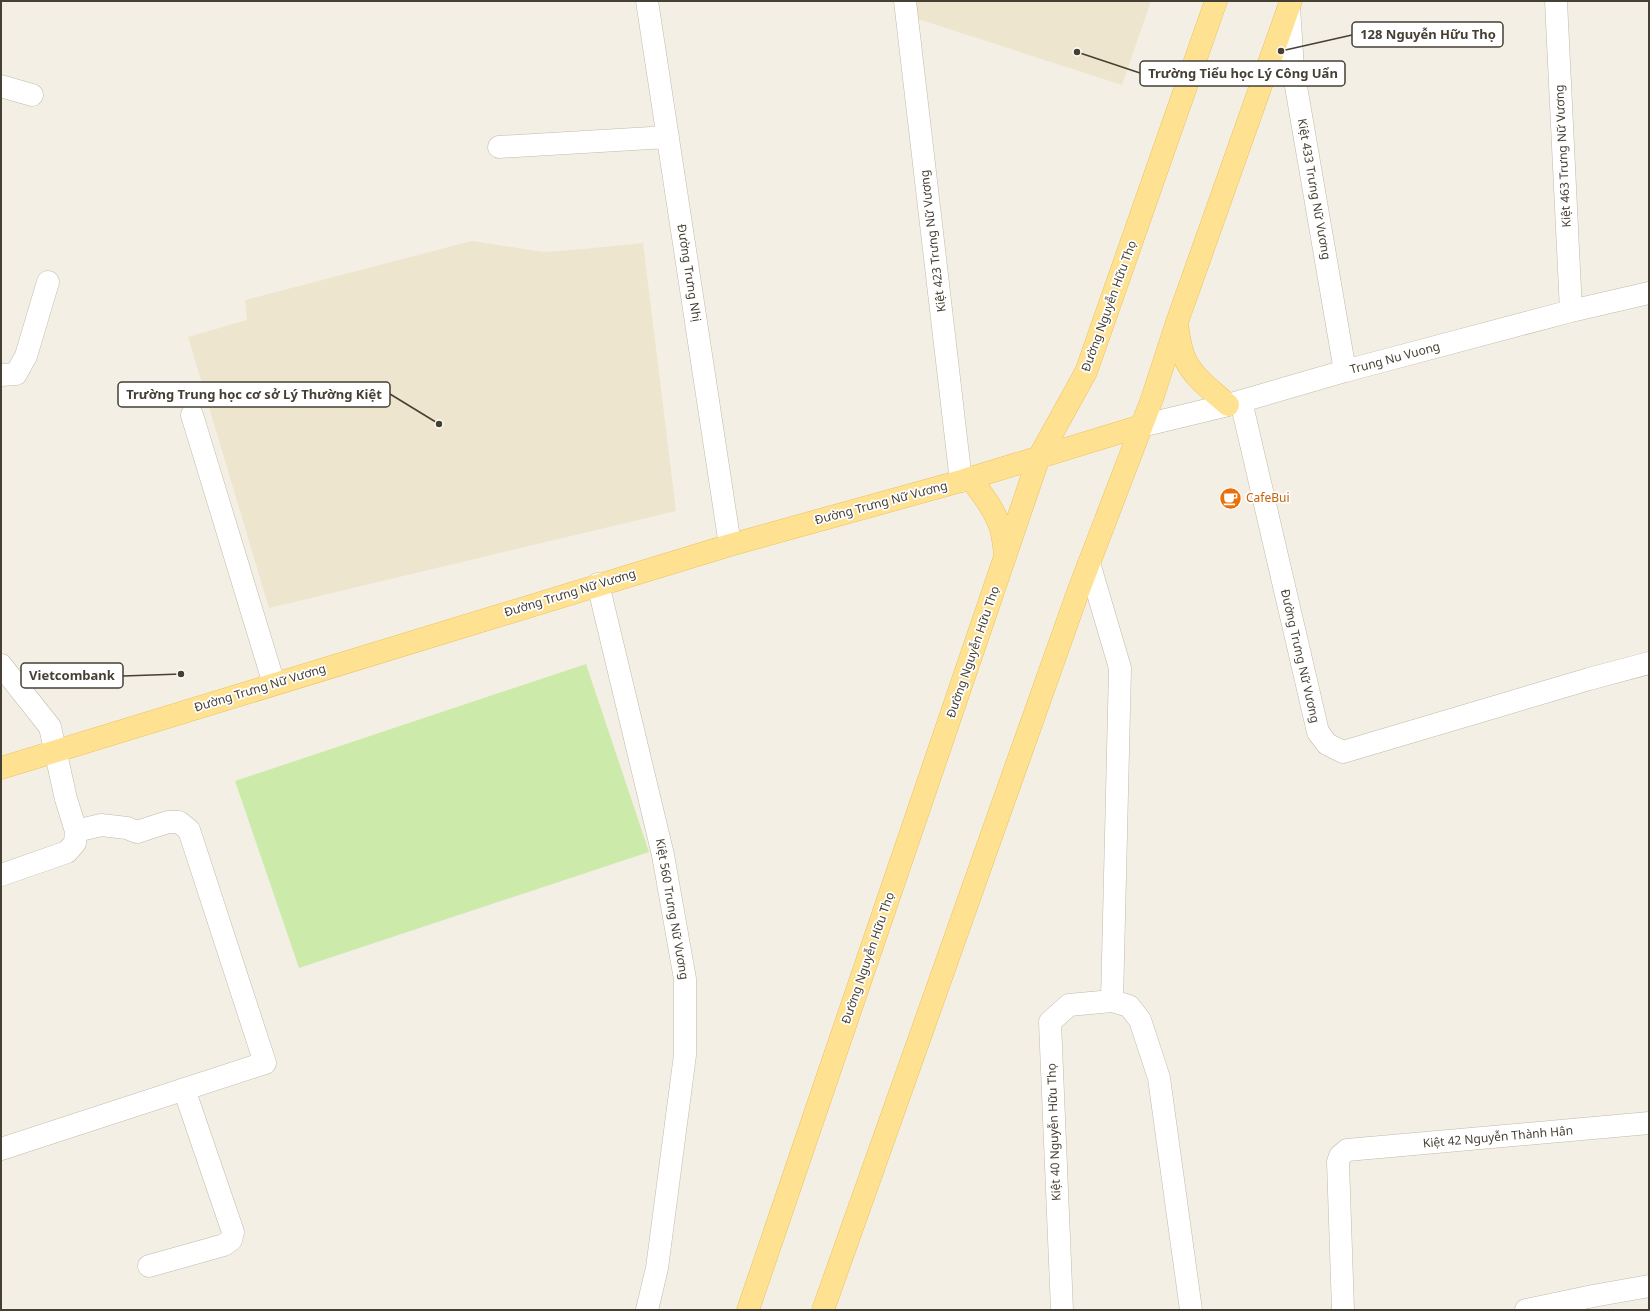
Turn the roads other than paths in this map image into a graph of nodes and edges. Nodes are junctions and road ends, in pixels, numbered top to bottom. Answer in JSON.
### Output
{"nodes":[{"id":1,"x":647,"y":1,"type":"edge"},
{"id":2,"x":905,"y":1,"type":"edge"},
{"id":3,"x":1216,"y":1,"type":"edge"},
{"id":4,"x":1556,"y":1,"type":"edge"},
{"id":5,"x":1290,"y":4,"type":"edge"},
{"id":6,"x":1,"y":86,"type":"edge"},
{"id":7,"x":32,"y":95,"type":"dead end"},
{"id":8,"x":668,"y":137,"type":"junction"},
{"id":9,"x":499,"y":147,"type":"dead end"},
{"id":10,"x":48,"y":282,"type":"dead end"},
{"id":11,"x":1649,"y":293,"type":"edge"},
{"id":12,"x":1571,"y":311,"type":"junction"},
{"id":13,"x":1177,"y":322,"type":"junction"},
{"id":14,"x":1345,"y":371,"type":"junction"},
{"id":15,"x":1,"y":375,"type":"edge"},
{"id":16,"x":1235,"y":403,"type":"junction"},
{"id":17,"x":192,"y":415,"type":"dead end"},
{"id":18,"x":1141,"y":426,"type":"junction"},
{"id":19,"x":1039,"y":457,"type":"junction"},
{"id":20,"x":966,"y":480,"type":"junction"},
{"id":21,"x":730,"y":545,"type":"junction"},
{"id":22,"x":1006,"y":555,"type":"junction"},
{"id":23,"x":1089,"y":563,"type":"junction"},
{"id":24,"x":598,"y":584,"type":"junction"},
{"id":25,"x":1649,"y":663,"type":"edge"},
{"id":26,"x":1,"y":665,"type":"edge"},
{"id":27,"x":274,"y":684,"type":"junction"},
{"id":28,"x":56,"y":751,"type":"junction"},
{"id":29,"x":1,"y":768,"type":"edge"},
{"id":30,"x":76,"y":831,"type":"junction"},
{"id":31,"x":1,"y":875,"type":"edge"},
{"id":32,"x":1112,"y":1001,"type":"junction"},
{"id":33,"x":184,"y":1089,"type":"junction"},
{"id":34,"x":1649,"y":1123,"type":"edge"},
{"id":35,"x":1,"y":1149,"type":"edge"},
{"id":36,"x":149,"y":1266,"type":"dead end"},
{"id":37,"x":1649,"y":1286,"type":"edge"},
{"id":38,"x":647,"y":1310,"type":"edge"},
{"id":39,"x":748,"y":1310,"type":"edge"},
{"id":40,"x":824,"y":1310,"type":"edge"},
{"id":41,"x":1062,"y":1310,"type":"edge"},
{"id":42,"x":1191,"y":1310,"type":"edge"},
{"id":43,"x":1343,"y":1310,"type":"edge"},
{"id":44,"x":1526,"y":1310,"type":"edge"}],
"edges":[{"from":1,"to":8,"type":"street","name":"Đường Trưng Nhị"},
{"from":2,"to":20,"type":"street","name":"Kiệt 423 Trưng Nữ Vương"},
{"from":3,"to":19,"type":"main road","name":"Đường Nguyễn Hữu Thọ"},
{"from":4,"to":12,"type":"street","name":"Kiệt 463 Trưng Nữ Vương"},
{"from":5,"to":13,"type":"main road"},
{"from":5,"to":14,"type":"street","name":"Kiệt 433 Trưng Nữ Vương"},
{"from":6,"to":7,"type":"street"},
{"from":8,"to":9,"type":"street"},
{"from":8,"to":21,"type":"street","name":"Đường Trưng Nhị"},
{"from":10,"to":15,"type":"street"},
{"from":11,"to":12,"type":"street","name":"Trung Nu Vuong"},
{"from":12,"to":14,"type":"street","name":"Trung Nu Vuong"},
{"from":13,"to":16,"type":"main road"},
{"from":13,"to":18,"type":"main road"},
{"from":14,"to":16,"type":"street","name":"Trung Nu Vuong"},
{"from":16,"to":18,"type":"street","name":"Trung Nu Vuong"},
{"from":16,"to":25,"type":"street","name":"Đường Trưng Nữ Vương"},
{"from":17,"to":27,"type":"street"},
{"from":18,"to":19,"type":"main road","name":"Đường Trưng Nữ Vương"},
{"from":18,"to":23,"type":"main road"},
{"from":19,"to":20,"type":"main road","name":"Đường Trưng Nữ Vương"},
{"from":19,"to":22,"type":"main road","name":"Đường Nguyễn Hữu Thọ"},
{"from":20,"to":21,"type":"main road","name":"Đường Trưng Nữ Vương"},
{"from":20,"to":22,"type":"main road"},
{"from":21,"to":24,"type":"main road","name":"Đường Trưng Nữ Vương"},
{"from":22,"to":39,"type":"main road","name":"Đường Nguyễn Hữu Thọ"},
{"from":23,"to":32,"type":"street"},
{"from":23,"to":40,"type":"main road"},
{"from":24,"to":27,"type":"main road","name":"Đường Trưng Nữ Vương"},
{"from":24,"to":38,"type":"street","name":"Kiệt 560 Trưng Nữ Vương"},
{"from":26,"to":28,"type":"street"},
{"from":27,"to":28,"type":"main road","name":"Đường Trưng Nữ Vương"},
{"from":28,"to":29,"type":"main road","name":"Đường Trưng Nữ Vương"},
{"from":28,"to":30,"type":"street"},
{"from":30,"to":31,"type":"street"},
{"from":30,"to":33,"type":"street"},
{"from":32,"to":41,"type":"street","name":"Kiệt 40 Nguyễn Hữu Thọ"},
{"from":32,"to":42,"type":"street"},
{"from":33,"to":35,"type":"street"},
{"from":33,"to":36,"type":"street"},
{"from":34,"to":43,"type":"street","name":"Kiệt 42 Nguyễn Thành Hân"},
{"from":37,"to":44,"type":"street"}]}
